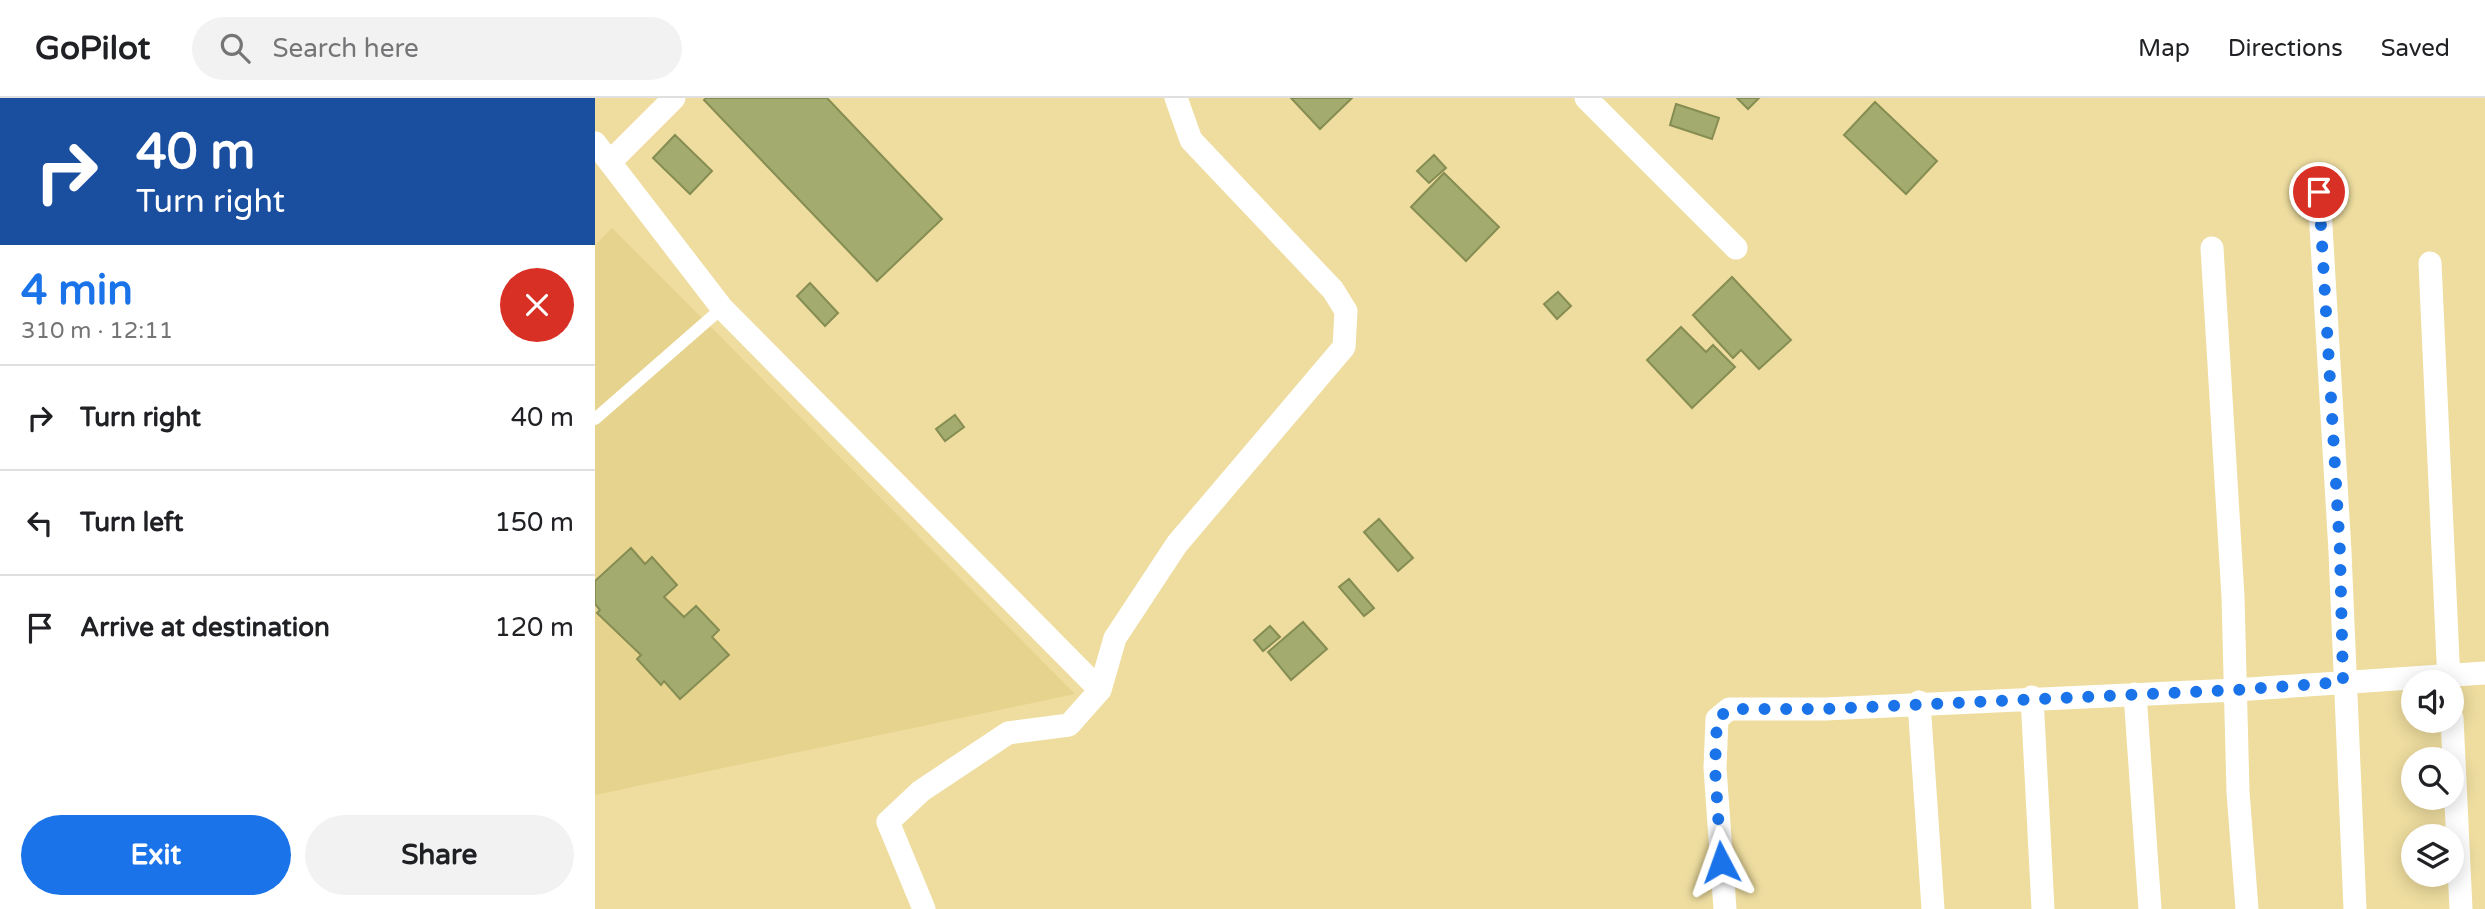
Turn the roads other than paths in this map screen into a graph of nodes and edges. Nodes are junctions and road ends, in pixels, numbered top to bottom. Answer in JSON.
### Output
{"nodes":[{"id":1,"x":674,"y":98,"type":"edge"},
{"id":2,"x":1176,"y":98,"type":"edge"},
{"id":3,"x":1585,"y":98,"type":"edge"},
{"id":4,"x":595,"y":143,"type":"edge"},
{"id":5,"x":611,"y":161,"type":"junction"},
{"id":6,"x":2319,"y":192,"type":"dead end"},
{"id":7,"x":1736,"y":248,"type":"dead end"},
{"id":8,"x":2212,"y":248,"type":"dead end"},
{"id":9,"x":2430,"y":263,"type":"dead end"},
{"id":10,"x":722,"y":309,"type":"junction"},
{"id":11,"x":595,"y":419,"type":"edge"},
{"id":12,"x":2449,"y":670,"type":"edge"},
{"id":13,"x":2485,"y":673,"type":"edge"},
{"id":14,"x":2464,"y":676,"type":"edge"},
{"id":15,"x":2401,"y":680,"type":"edge"},
{"id":16,"x":2343,"y":682,"type":"junction"},
{"id":17,"x":1100,"y":690,"type":"junction"},
{"id":18,"x":2235,"y":690,"type":"junction"},
{"id":19,"x":2136,"y":694,"type":"junction"},
{"id":20,"x":2032,"y":697,"type":"junction"},
{"id":21,"x":1919,"y":702,"type":"junction"},
{"id":22,"x":2453,"y":733,"type":"edge"},
{"id":23,"x":925,"y":909,"type":"edge"},
{"id":24,"x":1725,"y":909,"type":"edge"},
{"id":25,"x":1933,"y":909,"type":"edge"},
{"id":26,"x":2043,"y":909,"type":"edge"},
{"id":27,"x":2150,"y":909,"type":"edge"},
{"id":28,"x":2247,"y":909,"type":"edge"},
{"id":29,"x":2355,"y":909,"type":"edge"},
{"id":30,"x":2461,"y":909,"type":"edge"}],
"edges":[{"from":1,"to":5,"type":"street"},
{"from":2,"to":17,"type":"street"},
{"from":3,"to":7,"type":"street"},
{"from":4,"to":5,"type":"street"},
{"from":5,"to":10,"type":"street"},
{"from":6,"to":16,"type":"street"},
{"from":8,"to":18,"type":"street"},
{"from":9,"to":12,"type":"street"},
{"from":10,"to":11,"type":"lane"},
{"from":10,"to":17,"type":"street"},
{"from":13,"to":14,"type":"street"},
{"from":15,"to":16,"type":"street"},
{"from":16,"to":18,"type":"street"},
{"from":16,"to":29,"type":"street"},
{"from":17,"to":23,"type":"street"},
{"from":18,"to":19,"type":"street"},
{"from":18,"to":28,"type":"street"},
{"from":19,"to":20,"type":"street"},
{"from":19,"to":27,"type":"street"},
{"from":20,"to":21,"type":"street"},
{"from":20,"to":26,"type":"street"},
{"from":21,"to":24,"type":"street"},
{"from":21,"to":25,"type":"street"},
{"from":22,"to":30,"type":"street"}]}
